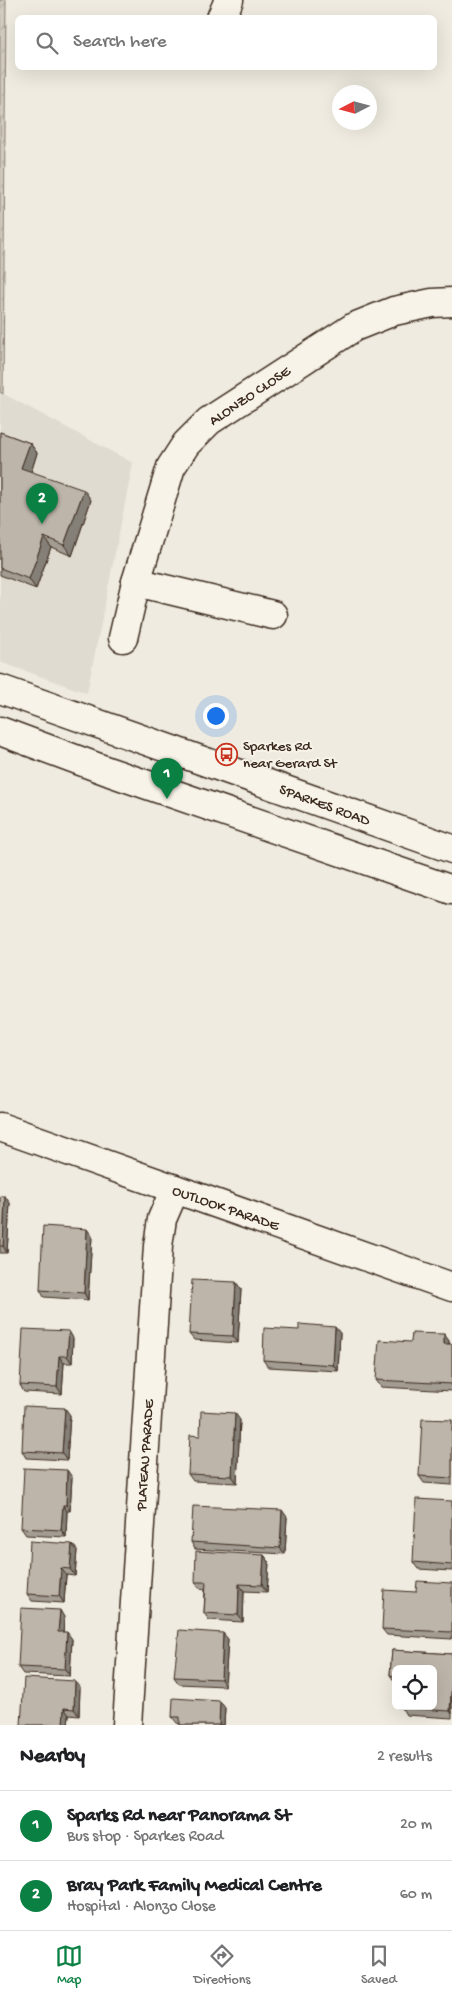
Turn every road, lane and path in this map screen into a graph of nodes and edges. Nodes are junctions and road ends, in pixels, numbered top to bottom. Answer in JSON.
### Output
{"nodes":[{"id":1,"x":230,"y":0,"type":"edge"},
{"id":2,"x":222,"y":15,"type":"edge"},
{"id":3,"x":452,"y":302,"type":"edge"},
{"id":4,"x":136,"y":582,"type":"junction"},
{"id":5,"x":273,"y":615,"type":"dead end"},
{"id":6,"x":123,"y":638,"type":"dead end"},
{"id":7,"x":0,"y":689,"type":"edge"},
{"id":8,"x":0,"y":731,"type":"edge"},
{"id":9,"x":452,"y":850,"type":"edge"},
{"id":10,"x":452,"y":890,"type":"edge"},
{"id":11,"x":0,"y":1127,"type":"edge"},
{"id":12,"x":175,"y":1189,"type":"junction"},
{"id":13,"x":452,"y":1286,"type":"edge"},
{"id":14,"x":127,"y":1725,"type":"edge"}],
"edges":[{"from":1,"to":2,"type":"street"},
{"from":3,"to":4,"type":"street","name":"ALONZO CLOSE"},
{"from":4,"to":5,"type":"street"},
{"from":4,"to":6,"type":"street","name":"ALONZO CLOSE"},
{"from":7,"to":9,"type":"street","name":"SPARKES ROAD"},
{"from":8,"to":10,"type":"street"},
{"from":11,"to":12,"type":"street","name":"OUTLOOK PARADE"},
{"from":12,"to":13,"type":"street","name":"OUTLOOK PARADE"},
{"from":12,"to":14,"type":"street","name":"PLATEAU PARADE"}]}
